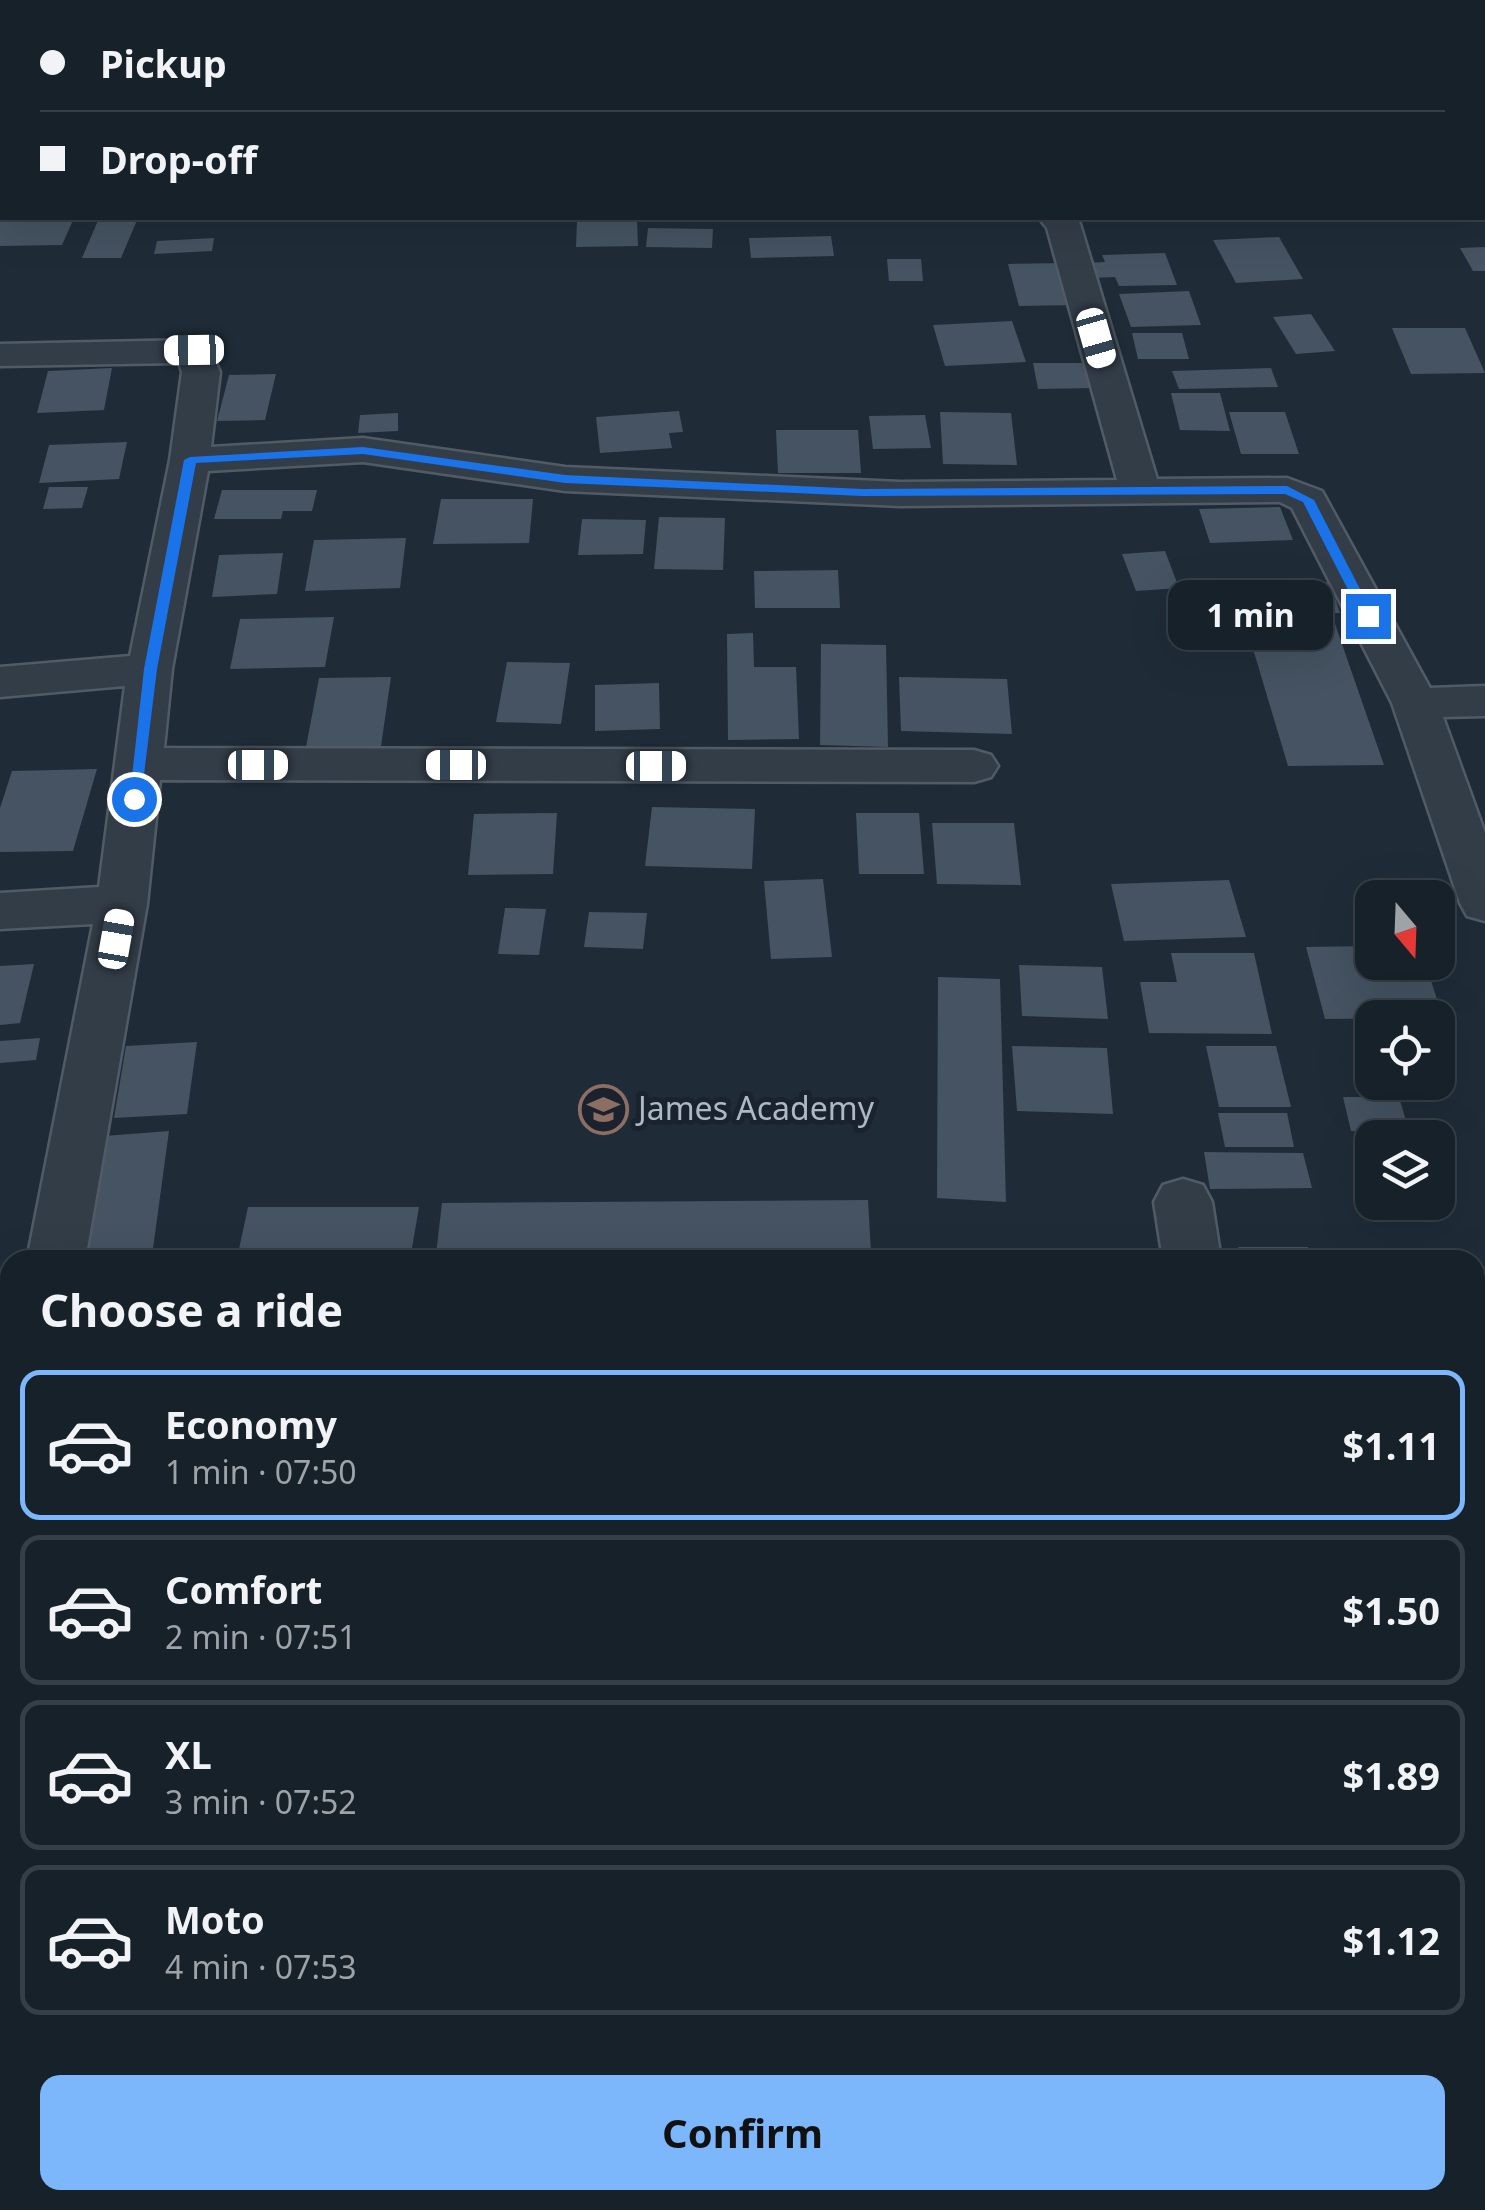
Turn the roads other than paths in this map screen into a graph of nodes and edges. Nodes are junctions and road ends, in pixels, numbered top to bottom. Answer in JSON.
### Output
{"nodes":[{"id":1,"x":1058,"y":220,"type":"edge"},
{"id":2,"x":0,"y":355,"type":"edge"},
{"id":3,"x":190,"y":460,"type":"junction"},
{"id":4,"x":1140,"y":491,"type":"junction"},
{"id":5,"x":150,"y":669,"type":"junction"},
{"id":6,"x":0,"y":682,"type":"edge"},
{"id":7,"x":1485,"y":702,"type":"edge"},
{"id":8,"x":1415,"y":703,"type":"junction"},
{"id":9,"x":138,"y":764,"type":"junction"},
{"id":10,"x":974,"y":766,"type":"dead end"},
{"id":11,"x":1485,"y":903,"type":"edge"},
{"id":12,"x":122,"y":904,"type":"junction"},
{"id":13,"x":0,"y":912,"type":"edge"},
{"id":14,"x":1183,"y":1202,"type":"dead end"},
{"id":15,"x":58,"y":1250,"type":"edge"},
{"id":16,"x":1190,"y":1250,"type":"edge"}],
"edges":[{"from":1,"to":4,"type":"street"},
{"from":2,"to":3,"type":"street"},
{"from":3,"to":4,"type":"street"},
{"from":3,"to":5,"type":"street"},
{"from":4,"to":8,"type":"street"},
{"from":5,"to":6,"type":"street"},
{"from":5,"to":9,"type":"street"},
{"from":7,"to":8,"type":"street"},
{"from":8,"to":11,"type":"street"},
{"from":9,"to":10,"type":"street"},
{"from":9,"to":12,"type":"street"},
{"from":12,"to":13,"type":"street"},
{"from":12,"to":15,"type":"street"},
{"from":14,"to":16,"type":"street"}]}
